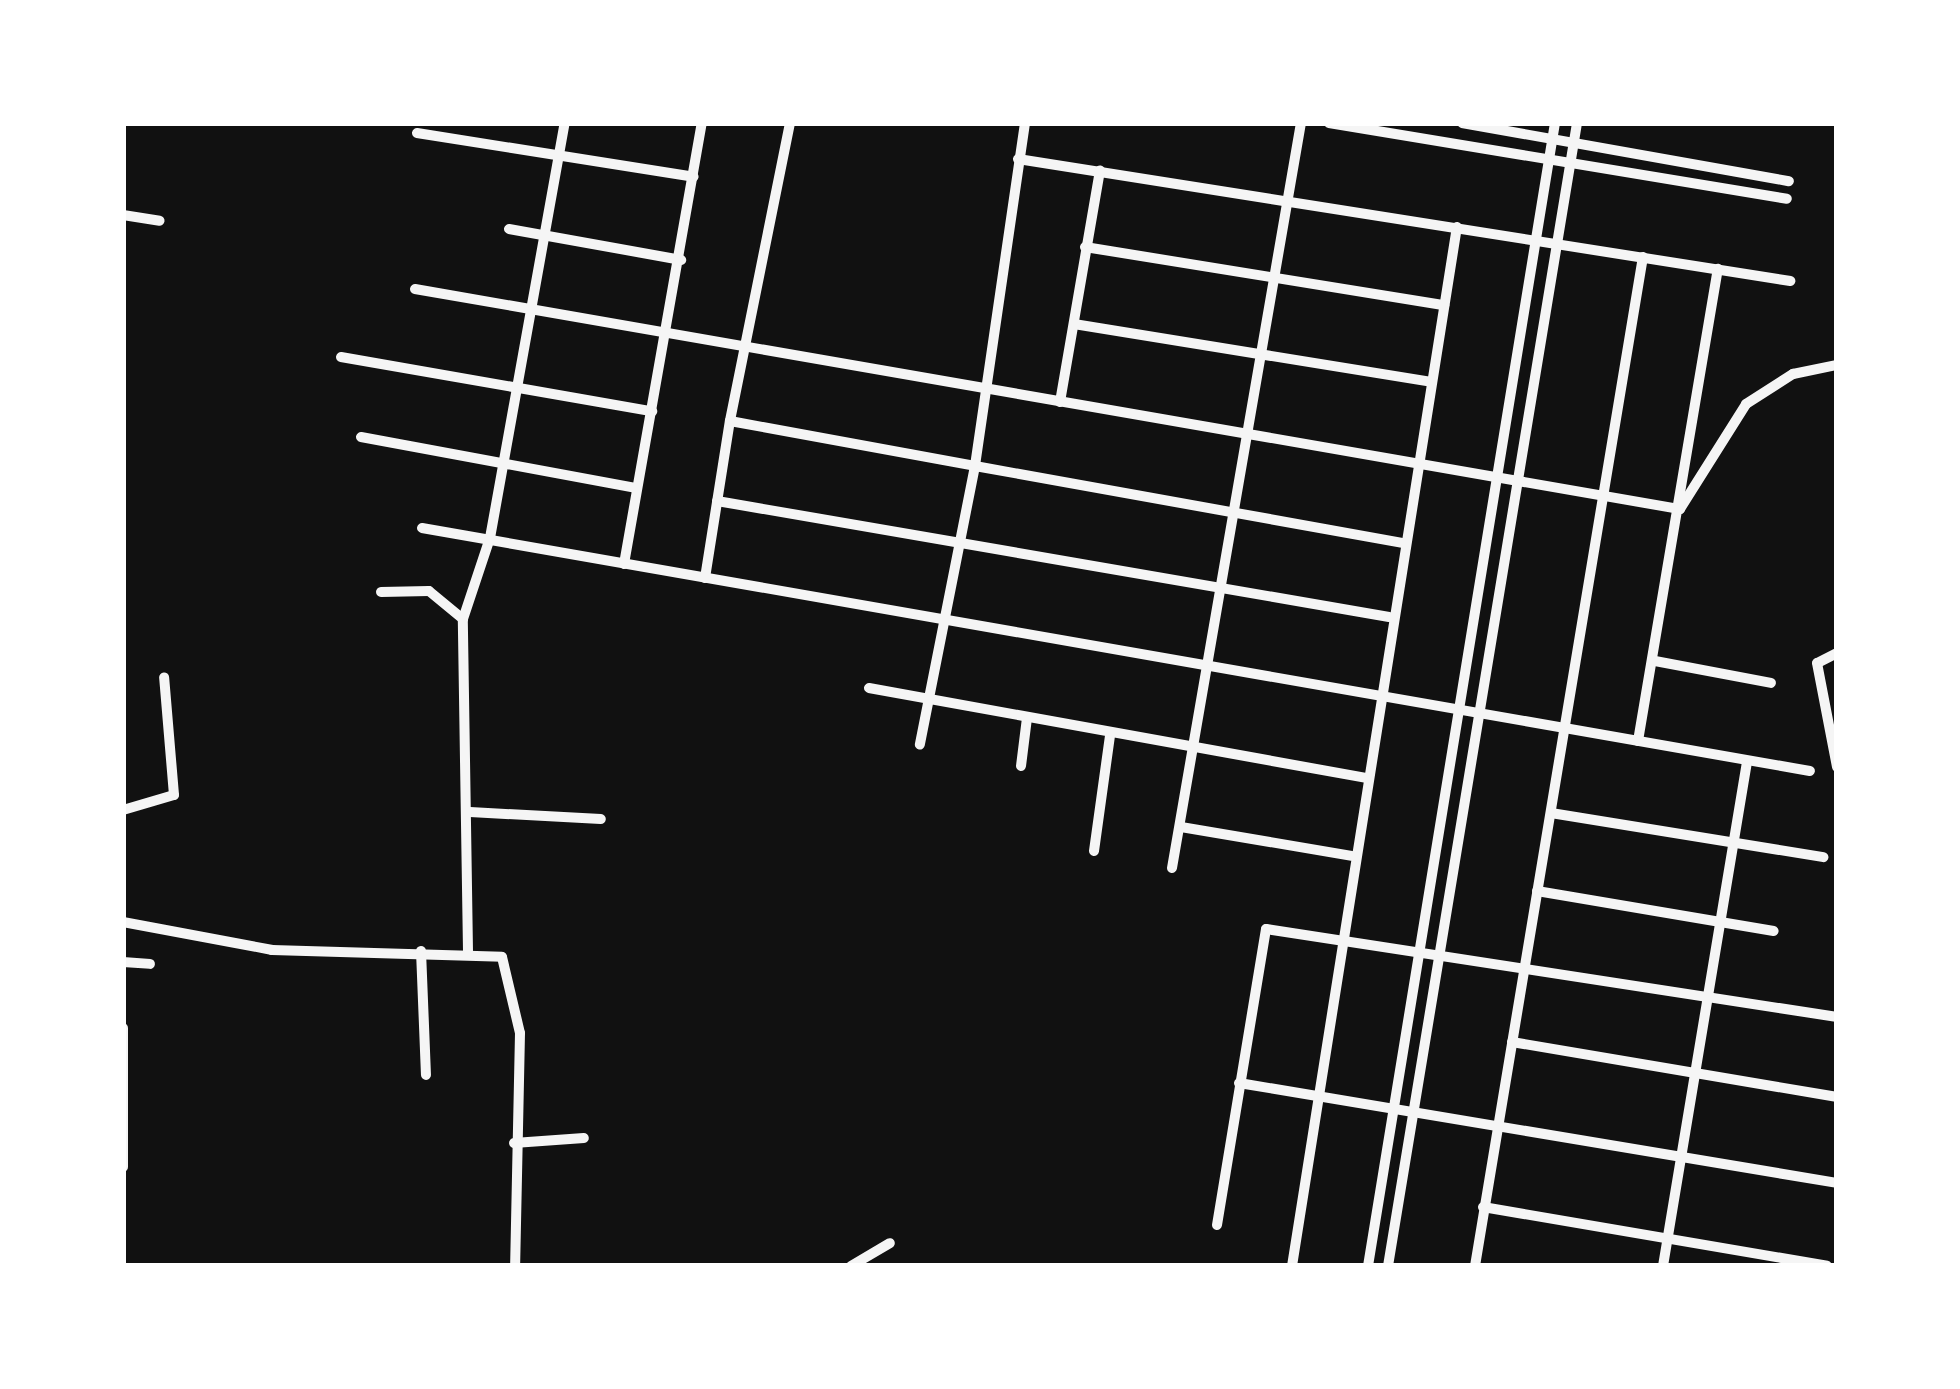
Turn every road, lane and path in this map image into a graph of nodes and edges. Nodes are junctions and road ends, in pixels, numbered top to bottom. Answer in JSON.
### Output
{"nodes":[{"id":1,"x":565,"y":123,"type":"edge"},
{"id":2,"x":702,"y":123,"type":"edge"},
{"id":3,"x":790,"y":123,"type":"edge"},
{"id":4,"x":1025,"y":123,"type":"edge"},
{"id":5,"x":1301,"y":123,"type":"edge"},
{"id":6,"x":1329,"y":123,"type":"edge"},
{"id":7,"x":1462,"y":123,"type":"edge"},
{"id":8,"x":1555,"y":123,"type":"edge"},
{"id":9,"x":1577,"y":123,"type":"edge"},
{"id":10,"x":417,"y":134,"type":"dead end"},
{"id":11,"x":1552,"y":137,"type":"junction"},
{"id":12,"x":1574,"y":142,"type":"junction"},
{"id":13,"x":560,"y":155,"type":"junction"},
{"id":14,"x":1548,"y":158,"type":"junction"},
{"id":15,"x":1018,"y":159,"type":"junction"},
{"id":16,"x":1569,"y":161,"type":"junction"},
{"id":17,"x":1100,"y":170,"type":"junction"},
{"id":18,"x":694,"y":177,"type":"junction"},
{"id":19,"x":1775,"y":178,"type":"junction"},
{"id":20,"x":1789,"y":181,"type":"dead end"},
{"id":21,"x":1771,"y":196,"type":"junction"},
{"id":22,"x":1291,"y":200,"type":"junction"},
{"id":23,"x":1787,"y":200,"type":"dead end"},
{"id":24,"x":123,"y":214,"type":"edge"},
{"id":25,"x":160,"y":220,"type":"dead end"},
{"id":26,"x":1457,"y":227,"type":"junction"},
{"id":27,"x":508,"y":229,"type":"dead end"},
{"id":28,"x":545,"y":236,"type":"junction"},
{"id":29,"x":1535,"y":239,"type":"junction"},
{"id":30,"x":1556,"y":242,"type":"junction"},
{"id":31,"x":1085,"y":247,"type":"junction"},
{"id":32,"x":1642,"y":257,"type":"junction"},
{"id":33,"x":681,"y":260,"type":"junction"},
{"id":34,"x":1718,"y":268,"type":"junction"},
{"id":35,"x":1274,"y":276,"type":"junction"},
{"id":36,"x":1790,"y":280,"type":"dead end"},
{"id":37,"x":415,"y":289,"type":"dead end"},
{"id":38,"x":1444,"y":305,"type":"junction"},
{"id":39,"x":531,"y":310,"type":"junction"},
{"id":40,"x":1074,"y":324,"type":"junction"},
{"id":41,"x":664,"y":333,"type":"junction"},
{"id":42,"x":747,"y":346,"type":"junction"},
{"id":43,"x":1262,"y":354,"type":"junction"},
{"id":44,"x":341,"y":357,"type":"dead end"},
{"id":45,"x":1516,"y":358,"type":"junction"},
{"id":46,"x":1538,"y":361,"type":"junction"},
{"id":47,"x":1837,"y":365,"type":"edge"},
{"id":48,"x":1431,"y":382,"type":"junction"},
{"id":49,"x":518,"y":386,"type":"junction"},
{"id":50,"x":984,"y":390,"type":"junction"},
{"id":51,"x":1060,"y":401,"type":"junction"},
{"id":52,"x":652,"y":410,"type":"junction"},
{"id":53,"x":730,"y":421,"type":"junction"},
{"id":54,"x":1248,"y":435,"type":"junction"},
{"id":55,"x":361,"y":437,"type":"dead end"},
{"id":56,"x":503,"y":464,"type":"junction"},
{"id":57,"x":1418,"y":465,"type":"junction"},
{"id":58,"x":975,"y":466,"type":"junction"},
{"id":59,"x":1496,"y":475,"type":"junction"},
{"id":60,"x":1519,"y":479,"type":"junction"},
{"id":61,"x":635,"y":488,"type":"junction"},
{"id":62,"x":1601,"y":495,"type":"junction"},
{"id":63,"x":717,"y":501,"type":"junction"},
{"id":64,"x":1680,"y":509,"type":"junction"},
{"id":65,"x":1237,"y":514,"type":"junction"},
{"id":66,"x":422,"y":528,"type":"dead end"},
{"id":67,"x":490,"y":538,"type":"junction"},
{"id":68,"x":1402,"y":543,"type":"junction"},
{"id":69,"x":958,"y":551,"type":"junction"},
{"id":70,"x":624,"y":564,"type":"junction"},
{"id":71,"x":704,"y":578,"type":"junction"},
{"id":72,"x":1226,"y":591,"type":"junction"},
{"id":73,"x":381,"y":592,"type":"dead end"},
{"id":74,"x":1389,"y":617,"type":"junction"},
{"id":75,"x":463,"y":619,"type":"junction"},
{"id":76,"x":944,"y":625,"type":"junction"},
{"id":77,"x":1837,"y":653,"type":"edge"},
{"id":78,"x":1654,"y":662,"type":"junction"},
{"id":79,"x":1210,"y":669,"type":"junction"},
{"id":80,"x":164,"y":677,"type":"dead end"},
{"id":81,"x":1772,"y":683,"type":"dead end"},
{"id":82,"x":868,"y":688,"type":"dead end"},
{"id":83,"x":1380,"y":694,"type":"junction"},
{"id":84,"x":932,"y":702,"type":"junction"},
{"id":85,"x":1459,"y":711,"type":"junction"},
{"id":86,"x":1480,"y":714,"type":"junction"},
{"id":87,"x":1027,"y":718,"type":"junction"},
{"id":88,"x":1565,"y":730,"type":"junction"},
{"id":89,"x":1110,"y":735,"type":"junction"},
{"id":90,"x":1638,"y":740,"type":"junction"},
{"id":91,"x":920,"y":745,"type":"dead end"},
{"id":92,"x":1196,"y":748,"type":"junction"},
{"id":93,"x":1747,"y":762,"type":"junction"},
{"id":94,"x":1021,"y":766,"type":"dead end"},
{"id":95,"x":1837,"y":766,"type":"edge"},
{"id":96,"x":1810,"y":771,"type":"dead end"},
{"id":97,"x":1366,"y":778,"type":"junction"},
{"id":98,"x":123,"y":810,"type":"edge"},
{"id":99,"x":470,"y":812,"type":"junction"},
{"id":100,"x":1551,"y":813,"type":"junction"},
{"id":101,"x":601,"y":819,"type":"dead end"},
{"id":102,"x":1181,"y":827,"type":"junction"},
{"id":103,"x":1740,"y":840,"type":"junction"},
{"id":104,"x":1094,"y":851,"type":"dead end"},
{"id":105,"x":1352,"y":856,"type":"junction"},
{"id":106,"x":1823,"y":857,"type":"dead end"},
{"id":107,"x":1172,"y":868,"type":"dead end"},
{"id":108,"x":1537,"y":891,"type":"junction"},
{"id":109,"x":1726,"y":920,"type":"junction"},
{"id":110,"x":123,"y":922,"type":"edge"},
{"id":111,"x":1774,"y":931,"type":"dead end"},
{"id":112,"x":1338,"y":935,"type":"junction"},
{"id":113,"x":1419,"y":950,"type":"junction"},
{"id":114,"x":421,"y":951,"type":"junction"},
{"id":115,"x":468,"y":951,"type":"junction"},
{"id":116,"x":1442,"y":954,"type":"junction"},
{"id":117,"x":123,"y":962,"type":"edge"},
{"id":118,"x":151,"y":964,"type":"dead end"},
{"id":119,"x":1522,"y":967,"type":"junction"},
{"id":120,"x":1710,"y":996,"type":"junction"},
{"id":121,"x":1837,"y":1017,"type":"edge"},
{"id":122,"x":123,"y":1028,"type":"edge"},
{"id":123,"x":1512,"y":1042,"type":"junction"},
{"id":124,"x":426,"y":1075,"type":"dead end"},
{"id":125,"x":1699,"y":1076,"type":"junction"},
{"id":126,"x":1239,"y":1083,"type":"junction"},
{"id":127,"x":1316,"y":1094,"type":"junction"},
{"id":128,"x":1837,"y":1097,"type":"edge"},
{"id":129,"x":125,"y":1098,"type":"edge"},
{"id":130,"x":1393,"y":1107,"type":"junction"},
{"id":131,"x":1412,"y":1110,"type":"junction"},
{"id":132,"x":1495,"y":1123,"type":"junction"},
{"id":133,"x":584,"y":1138,"type":"dead end"},
{"id":134,"x":514,"y":1143,"type":"junction"},
{"id":135,"x":1681,"y":1159,"type":"junction"},
{"id":136,"x":123,"y":1167,"type":"edge"},
{"id":137,"x":1837,"y":1183,"type":"edge"},
{"id":138,"x":1483,"y":1208,"type":"junction"},
{"id":139,"x":1217,"y":1225,"type":"dead end"},
{"id":140,"x":1667,"y":1238,"type":"junction"},
{"id":141,"x":890,"y":1243,"type":"dead end"},
{"id":142,"x":1745,"y":1251,"type":"junction"},
{"id":143,"x":515,"y":1266,"type":"edge"},
{"id":144,"x":851,"y":1266,"type":"edge"},
{"id":145,"x":1292,"y":1266,"type":"edge"},
{"id":146,"x":1368,"y":1266,"type":"edge"},
{"id":147,"x":1388,"y":1266,"type":"edge"},
{"id":148,"x":1475,"y":1266,"type":"edge"},
{"id":149,"x":1663,"y":1266,"type":"edge"},
{"id":150,"x":1743,"y":1266,"type":"edge"},
{"id":151,"x":1824,"y":1266,"type":"edge"}],
"edges":[{"from":1,"to":13,"type":"street"},
{"from":2,"to":18,"type":"street"},
{"from":3,"to":42,"type":"street"},
{"from":4,"to":15,"type":"street"},
{"from":5,"to":22,"type":"street"},
{"from":6,"to":14,"type":"street"},
{"from":7,"to":11,"type":"street"},
{"from":8,"to":11,"type":"street"},
{"from":9,"to":12,"type":"street"},
{"from":10,"to":13,"type":"street"},
{"from":11,"to":12,"type":"street"},
{"from":11,"to":14,"type":"street"},
{"from":12,"to":16,"type":"street"},
{"from":12,"to":19,"type":"street"},
{"from":13,"to":18,"type":"street"},
{"from":13,"to":28,"type":"street"},
{"from":14,"to":16,"type":"street"},
{"from":14,"to":29,"type":"street"},
{"from":15,"to":17,"type":"street"},
{"from":15,"to":50,"type":"street"},
{"from":16,"to":21,"type":"street"},
{"from":16,"to":30,"type":"street"},
{"from":17,"to":22,"type":"street"},
{"from":17,"to":31,"type":"street"},
{"from":18,"to":33,"type":"street"},
{"from":19,"to":20,"type":"street"},
{"from":19,"to":21,"type":"street"},
{"from":21,"to":23,"type":"street"},
{"from":22,"to":26,"type":"street"},
{"from":22,"to":35,"type":"street"},
{"from":24,"to":25,"type":"street"},
{"from":26,"to":29,"type":"street"},
{"from":26,"to":38,"type":"street"},
{"from":27,"to":28,"type":"street"},
{"from":28,"to":33,"type":"street"},
{"from":28,"to":39,"type":"street"},
{"from":29,"to":30,"type":"street"},
{"from":29,"to":45,"type":"street"},
{"from":30,"to":32,"type":"street"},
{"from":30,"to":46,"type":"street"},
{"from":31,"to":35,"type":"street"},
{"from":31,"to":40,"type":"street"},
{"from":32,"to":34,"type":"street"},
{"from":32,"to":62,"type":"street"},
{"from":33,"to":41,"type":"street"},
{"from":34,"to":36,"type":"street"},
{"from":34,"to":64,"type":"street"},
{"from":35,"to":38,"type":"street"},
{"from":35,"to":43,"type":"street"},
{"from":37,"to":39,"type":"street"},
{"from":38,"to":48,"type":"street"},
{"from":39,"to":41,"type":"street"},
{"from":39,"to":49,"type":"street"},
{"from":40,"to":43,"type":"street"},
{"from":40,"to":51,"type":"street"},
{"from":41,"to":42,"type":"street"},
{"from":41,"to":52,"type":"street"},
{"from":42,"to":50,"type":"street"},
{"from":42,"to":53,"type":"street"},
{"from":43,"to":48,"type":"street"},
{"from":43,"to":54,"type":"street"},
{"from":44,"to":49,"type":"street"},
{"from":45,"to":46,"type":"street"},
{"from":45,"to":59,"type":"street"},
{"from":46,"to":60,"type":"street"},
{"from":47,"to":64,"type":"street"},
{"from":48,"to":57,"type":"street"},
{"from":49,"to":52,"type":"street"},
{"from":49,"to":56,"type":"street"},
{"from":50,"to":51,"type":"street"},
{"from":50,"to":58,"type":"street"},
{"from":51,"to":54,"type":"street"},
{"from":52,"to":61,"type":"street"},
{"from":53,"to":58,"type":"street"},
{"from":53,"to":63,"type":"street"},
{"from":54,"to":57,"type":"street"},
{"from":54,"to":65,"type":"street"},
{"from":55,"to":56,"type":"street"},
{"from":56,"to":61,"type":"street"},
{"from":56,"to":67,"type":"street"},
{"from":57,"to":59,"type":"street"},
{"from":57,"to":68,"type":"street"},
{"from":58,"to":65,"type":"street"},
{"from":58,"to":69,"type":"street"},
{"from":59,"to":60,"type":"street"},
{"from":59,"to":85,"type":"street"},
{"from":60,"to":62,"type":"street"},
{"from":60,"to":86,"type":"street"},
{"from":61,"to":70,"type":"street"},
{"from":62,"to":64,"type":"street"},
{"from":62,"to":88,"type":"street"},
{"from":63,"to":69,"type":"street"},
{"from":63,"to":71,"type":"street"},
{"from":64,"to":78,"type":"street"},
{"from":65,"to":68,"type":"street"},
{"from":65,"to":72,"type":"street"},
{"from":66,"to":67,"type":"street"},
{"from":67,"to":70,"type":"street"},
{"from":67,"to":75,"type":"street"},
{"from":68,"to":74,"type":"street"},
{"from":69,"to":72,"type":"street"},
{"from":69,"to":76,"type":"street"},
{"from":70,"to":71,"type":"street"},
{"from":71,"to":76,"type":"street"},
{"from":72,"to":74,"type":"street"},
{"from":72,"to":79,"type":"street"},
{"from":73,"to":75,"type":"street"},
{"from":74,"to":83,"type":"street"},
{"from":75,"to":99,"type":"street"},
{"from":76,"to":79,"type":"street"},
{"from":76,"to":84,"type":"street"},
{"from":77,"to":95,"type":"street"},
{"from":78,"to":81,"type":"street"},
{"from":78,"to":90,"type":"street"},
{"from":79,"to":83,"type":"street"},
{"from":79,"to":92,"type":"street"},
{"from":80,"to":98,"type":"street"},
{"from":82,"to":84,"type":"street"},
{"from":83,"to":85,"type":"street"},
{"from":83,"to":97,"type":"street"},
{"from":84,"to":87,"type":"street"},
{"from":84,"to":91,"type":"street"},
{"from":85,"to":86,"type":"street"},
{"from":85,"to":113,"type":"street"},
{"from":86,"to":88,"type":"street"},
{"from":86,"to":116,"type":"street"},
{"from":87,"to":89,"type":"street"},
{"from":87,"to":94,"type":"street"},
{"from":88,"to":90,"type":"street"},
{"from":88,"to":100,"type":"street"},
{"from":89,"to":92,"type":"street"},
{"from":89,"to":104,"type":"street"},
{"from":90,"to":93,"type":"street"},
{"from":92,"to":97,"type":"street"},
{"from":92,"to":102,"type":"street"},
{"from":93,"to":96,"type":"street"},
{"from":93,"to":103,"type":"street"},
{"from":97,"to":105,"type":"street"},
{"from":99,"to":101,"type":"street"},
{"from":99,"to":115,"type":"street"},
{"from":100,"to":103,"type":"street"},
{"from":100,"to":108,"type":"street"},
{"from":102,"to":105,"type":"street"},
{"from":102,"to":107,"type":"street"},
{"from":103,"to":106,"type":"street"},
{"from":103,"to":109,"type":"street"},
{"from":105,"to":112,"type":"street"},
{"from":108,"to":109,"type":"street"},
{"from":108,"to":119,"type":"street"},
{"from":109,"to":111,"type":"street"},
{"from":109,"to":120,"type":"street"},
{"from":110,"to":114,"type":"street"},
{"from":112,"to":113,"type":"street"},
{"from":112,"to":126,"type":"street"},
{"from":112,"to":127,"type":"street"},
{"from":113,"to":116,"type":"street"},
{"from":113,"to":130,"type":"street"},
{"from":114,"to":115,"type":"street"},
{"from":114,"to":124,"type":"street"},
{"from":115,"to":134,"type":"street"},
{"from":116,"to":119,"type":"street"},
{"from":116,"to":131,"type":"street"},
{"from":117,"to":118,"type":"street"},
{"from":119,"to":120,"type":"street"},
{"from":119,"to":123,"type":"street"},
{"from":120,"to":121,"type":"street"},
{"from":120,"to":125,"type":"street"},
{"from":122,"to":129,"type":"street"},
{"from":123,"to":125,"type":"street"},
{"from":123,"to":132,"type":"street"},
{"from":125,"to":128,"type":"street"},
{"from":125,"to":135,"type":"street"},
{"from":126,"to":127,"type":"street"},
{"from":126,"to":139,"type":"street"},
{"from":127,"to":130,"type":"street"},
{"from":127,"to":145,"type":"street"},
{"from":129,"to":136,"type":"street"},
{"from":130,"to":131,"type":"street"},
{"from":130,"to":146,"type":"street"},
{"from":131,"to":132,"type":"street"},
{"from":131,"to":147,"type":"street"},
{"from":132,"to":135,"type":"street"},
{"from":132,"to":138,"type":"street"},
{"from":133,"to":134,"type":"street"},
{"from":134,"to":143,"type":"street"},
{"from":135,"to":137,"type":"street"},
{"from":135,"to":140,"type":"street"},
{"from":138,"to":140,"type":"street"},
{"from":138,"to":148,"type":"street"},
{"from":140,"to":142,"type":"street"},
{"from":140,"to":149,"type":"street"},
{"from":141,"to":144,"type":"street"},
{"from":142,"to":150,"type":"street"},
{"from":142,"to":151,"type":"street"}]}
